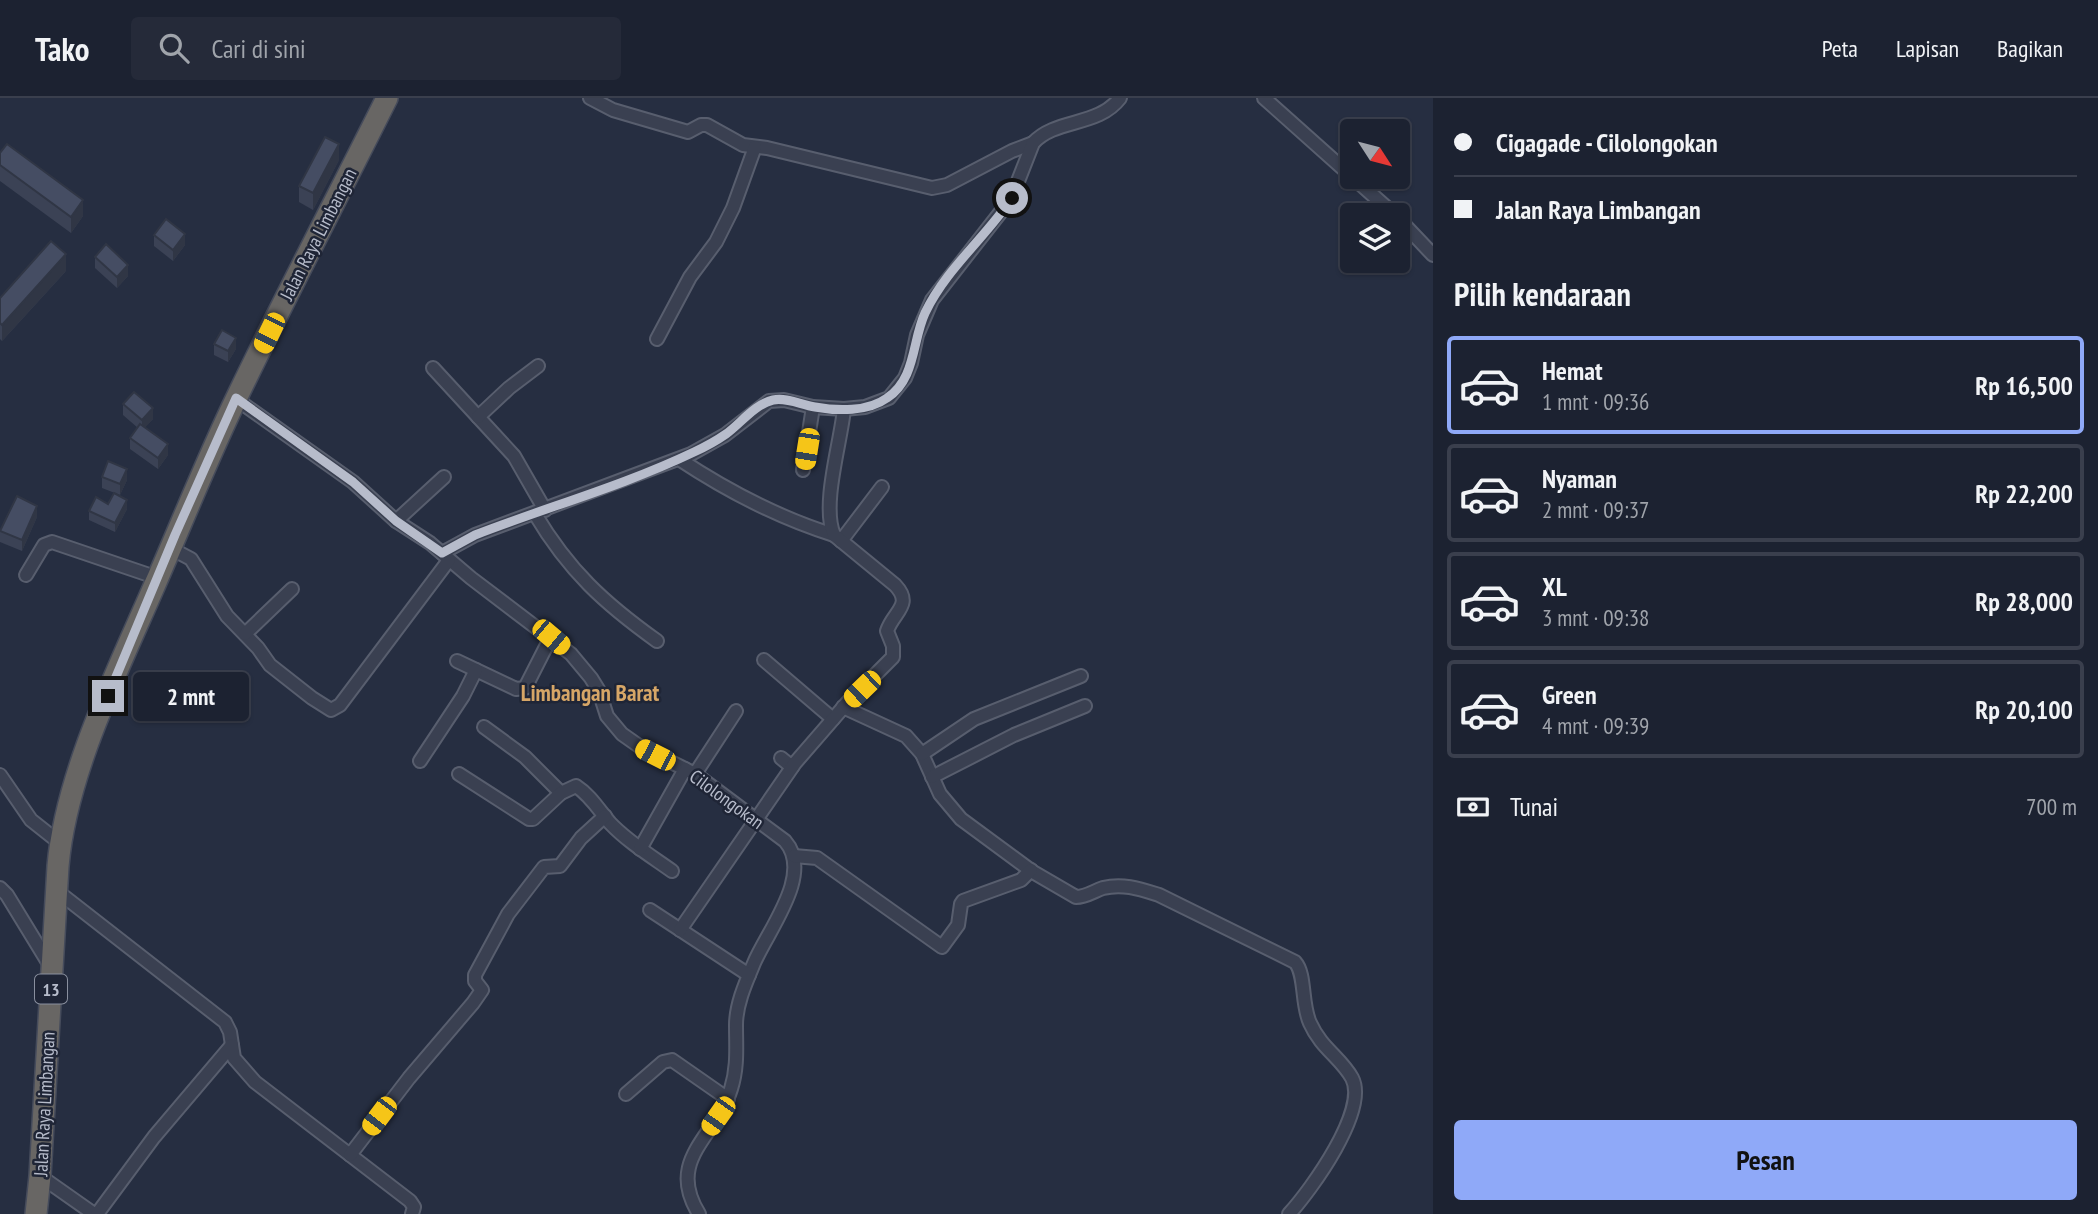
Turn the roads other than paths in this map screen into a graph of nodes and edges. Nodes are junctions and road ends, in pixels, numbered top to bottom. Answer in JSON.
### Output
{"nodes":[{"id":1,"x":387,"y":98,"type":"edge"},
{"id":2,"x":590,"y":98,"type":"edge"},
{"id":3,"x":1120,"y":98,"type":"edge"},
{"id":4,"x":1264,"y":98,"type":"edge"},
{"id":5,"x":1033,"y":143,"type":"junction"},
{"id":6,"x":755,"y":148,"type":"junction"},
{"id":7,"x":1380,"y":203,"type":"edge"},
{"id":8,"x":1410,"y":231,"type":"edge"},
{"id":9,"x":1433,"y":254,"type":"edge"},
{"id":10,"x":657,"y":340,"type":"dead end"},
{"id":11,"x":538,"y":366,"type":"dead end"},
{"id":12,"x":433,"y":368,"type":"dead end"},
{"id":13,"x":236,"y":398,"type":"junction"},
{"id":14,"x":813,"y":407,"type":"junction"},
{"id":15,"x":844,"y":409,"type":"junction"},
{"id":16,"x":478,"y":417,"type":"junction"},
{"id":17,"x":679,"y":459,"type":"junction"},
{"id":18,"x":803,"y":470,"type":"dead end"},
{"id":19,"x":444,"y":477,"type":"dead end"},
{"id":20,"x":882,"y":486,"type":"dead end"},
{"id":21,"x":540,"y":512,"type":"junction"},
{"id":22,"x":396,"y":521,"type":"junction"},
{"id":23,"x":837,"y":538,"type":"junction"},
{"id":24,"x":170,"y":548,"type":"junction"},
{"id":25,"x":446,"y":557,"type":"junction"},
{"id":26,"x":26,"y":575,"type":"dead end"},
{"id":27,"x":158,"y":578,"type":"junction"},
{"id":28,"x":292,"y":589,"type":"dead end"},
{"id":29,"x":245,"y":634,"type":"junction"},
{"id":30,"x":551,"y":637,"type":"junction"},
{"id":31,"x":657,"y":641,"type":"dead end"},
{"id":32,"x":764,"y":660,"type":"dead end"},
{"id":33,"x":457,"y":661,"type":"dead end"},
{"id":34,"x":477,"y":670,"type":"junction"},
{"id":35,"x":1081,"y":676,"type":"dead end"},
{"id":36,"x":1085,"y":706,"type":"dead end"},
{"id":37,"x":843,"y":707,"type":"junction"},
{"id":38,"x":736,"y":712,"type":"dead end"},
{"id":39,"x":833,"y":719,"type":"junction"},
{"id":40,"x":484,"y":727,"type":"dead end"},
{"id":41,"x":922,"y":754,"type":"junction"},
{"id":42,"x":781,"y":758,"type":"dead end"},
{"id":43,"x":420,"y":761,"type":"dead end"},
{"id":44,"x":792,"y":767,"type":"junction"},
{"id":45,"x":690,"y":771,"type":"junction"},
{"id":46,"x":459,"y":774,"type":"dead end"},
{"id":47,"x":0,"y":775,"type":"edge"},
{"id":48,"x":932,"y":777,"type":"junction"},
{"id":49,"x":561,"y":793,"type":"junction"},
{"id":50,"x":605,"y":816,"type":"junction"},
{"id":51,"x":756,"y":819,"type":"junction"},
{"id":52,"x":60,"y":843,"type":"junction"},
{"id":53,"x":640,"y":849,"type":"junction"},
{"id":54,"x":794,"y":856,"type":"junction"},
{"id":55,"x":672,"y":871,"type":"dead end"},
{"id":56,"x":1032,"y":871,"type":"junction"},
{"id":57,"x":0,"y":888,"type":"edge"},
{"id":58,"x":57,"y":891,"type":"junction"},
{"id":59,"x":650,"y":910,"type":"dead end"},
{"id":60,"x":680,"y":929,"type":"junction"},
{"id":61,"x":53,"y":970,"type":"junction"},
{"id":62,"x":749,"y":975,"type":"junction"},
{"id":63,"x":232,"y":1045,"type":"junction"},
{"id":64,"x":626,"y":1094,"type":"dead end"},
{"id":65,"x":728,"y":1099,"type":"junction"},
{"id":66,"x":349,"y":1155,"type":"junction"},
{"id":67,"x":40,"y":1175,"type":"junction"},
{"id":68,"x":36,"y":1214,"type":"edge"},
{"id":69,"x":95,"y":1214,"type":"edge"},
{"id":70,"x":412,"y":1214,"type":"edge"},
{"id":71,"x":699,"y":1214,"type":"edge"},
{"id":72,"x":1289,"y":1214,"type":"edge"}],
"edges":[{"from":1,"to":13,"type":"highway","name":"Jalan Raya Limbangan","number":"13"},
{"from":2,"to":6,"type":"street"},
{"from":3,"to":5,"type":"street"},
{"from":4,"to":7,"type":"street"},
{"from":5,"to":6,"type":"street"},
{"from":5,"to":15,"type":"street"},
{"from":6,"to":10,"type":"street"},
{"from":8,"to":9,"type":"street"},
{"from":11,"to":16,"type":"street"},
{"from":12,"to":16,"type":"street"},
{"from":13,"to":22,"type":"street","name":"Cilolongokan"},
{"from":13,"to":24,"type":"highway","name":"Jalan Raya Limbangan","number":"13"},
{"from":14,"to":15,"type":"street"},
{"from":14,"to":17,"type":"street"},
{"from":14,"to":18,"type":"street"},
{"from":15,"to":23,"type":"street"},
{"from":16,"to":21,"type":"street"},
{"from":17,"to":21,"type":"street"},
{"from":17,"to":23,"type":"street"},
{"from":19,"to":22,"type":"street"},
{"from":20,"to":23,"type":"street"},
{"from":21,"to":25,"type":"street"},
{"from":21,"to":31,"type":"street"},
{"from":22,"to":25,"type":"street","name":"Cilolongokan"},
{"from":23,"to":37,"type":"street"},
{"from":24,"to":27,"type":"highway","name":"Jalan Raya Limbangan","number":"13"},
{"from":24,"to":29,"type":"street"},
{"from":25,"to":29,"type":"street"},
{"from":25,"to":30,"type":"street","name":"Cilolongokan"},
{"from":26,"to":27,"type":"street"},
{"from":27,"to":52,"type":"highway","name":"Jalan Raya Limbangan","number":"13"},
{"from":28,"to":29,"type":"street"},
{"from":30,"to":34,"type":"street"},
{"from":30,"to":45,"type":"street","name":"Cilolongokan"},
{"from":32,"to":39,"type":"street"},
{"from":33,"to":34,"type":"street"},
{"from":34,"to":43,"type":"street"},
{"from":35,"to":41,"type":"street"},
{"from":36,"to":48,"type":"street"},
{"from":37,"to":39,"type":"street"},
{"from":37,"to":41,"type":"street"},
{"from":38,"to":45,"type":"street"},
{"from":39,"to":44,"type":"street"},
{"from":40,"to":49,"type":"street"},
{"from":41,"to":48,"type":"street"},
{"from":42,"to":44,"type":"street"},
{"from":44,"to":51,"type":"street"},
{"from":45,"to":51,"type":"street","name":"Cilolongokan"},
{"from":45,"to":53,"type":"street"},
{"from":46,"to":49,"type":"street"},
{"from":47,"to":52,"type":"street"},
{"from":48,"to":56,"type":"street"},
{"from":49,"to":50,"type":"street"},
{"from":50,"to":53,"type":"street"},
{"from":50,"to":66,"type":"street"},
{"from":51,"to":54,"type":"street","name":"Cilolongokan"},
{"from":51,"to":60,"type":"street"},
{"from":52,"to":58,"type":"highway","name":"Jalan Raya Limbangan","number":"13"},
{"from":53,"to":55,"type":"street"},
{"from":54,"to":56,"type":"street"},
{"from":54,"to":62,"type":"street"},
{"from":56,"to":72,"type":"street"},
{"from":57,"to":61,"type":"street"},
{"from":58,"to":61,"type":"highway","name":"Jalan Raya Limbangan","number":"13"},
{"from":58,"to":63,"type":"street"},
{"from":59,"to":60,"type":"street"},
{"from":60,"to":62,"type":"street"},
{"from":61,"to":67,"type":"highway","name":"Jalan Raya Limbangan","number":"13"},
{"from":62,"to":65,"type":"street"},
{"from":63,"to":66,"type":"street"},
{"from":63,"to":69,"type":"street"},
{"from":64,"to":65,"type":"street"},
{"from":65,"to":71,"type":"street"},
{"from":66,"to":70,"type":"street"},
{"from":67,"to":68,"type":"highway","name":"Jalan Raya Limbangan","number":"13"},
{"from":67,"to":69,"type":"street"}]}
